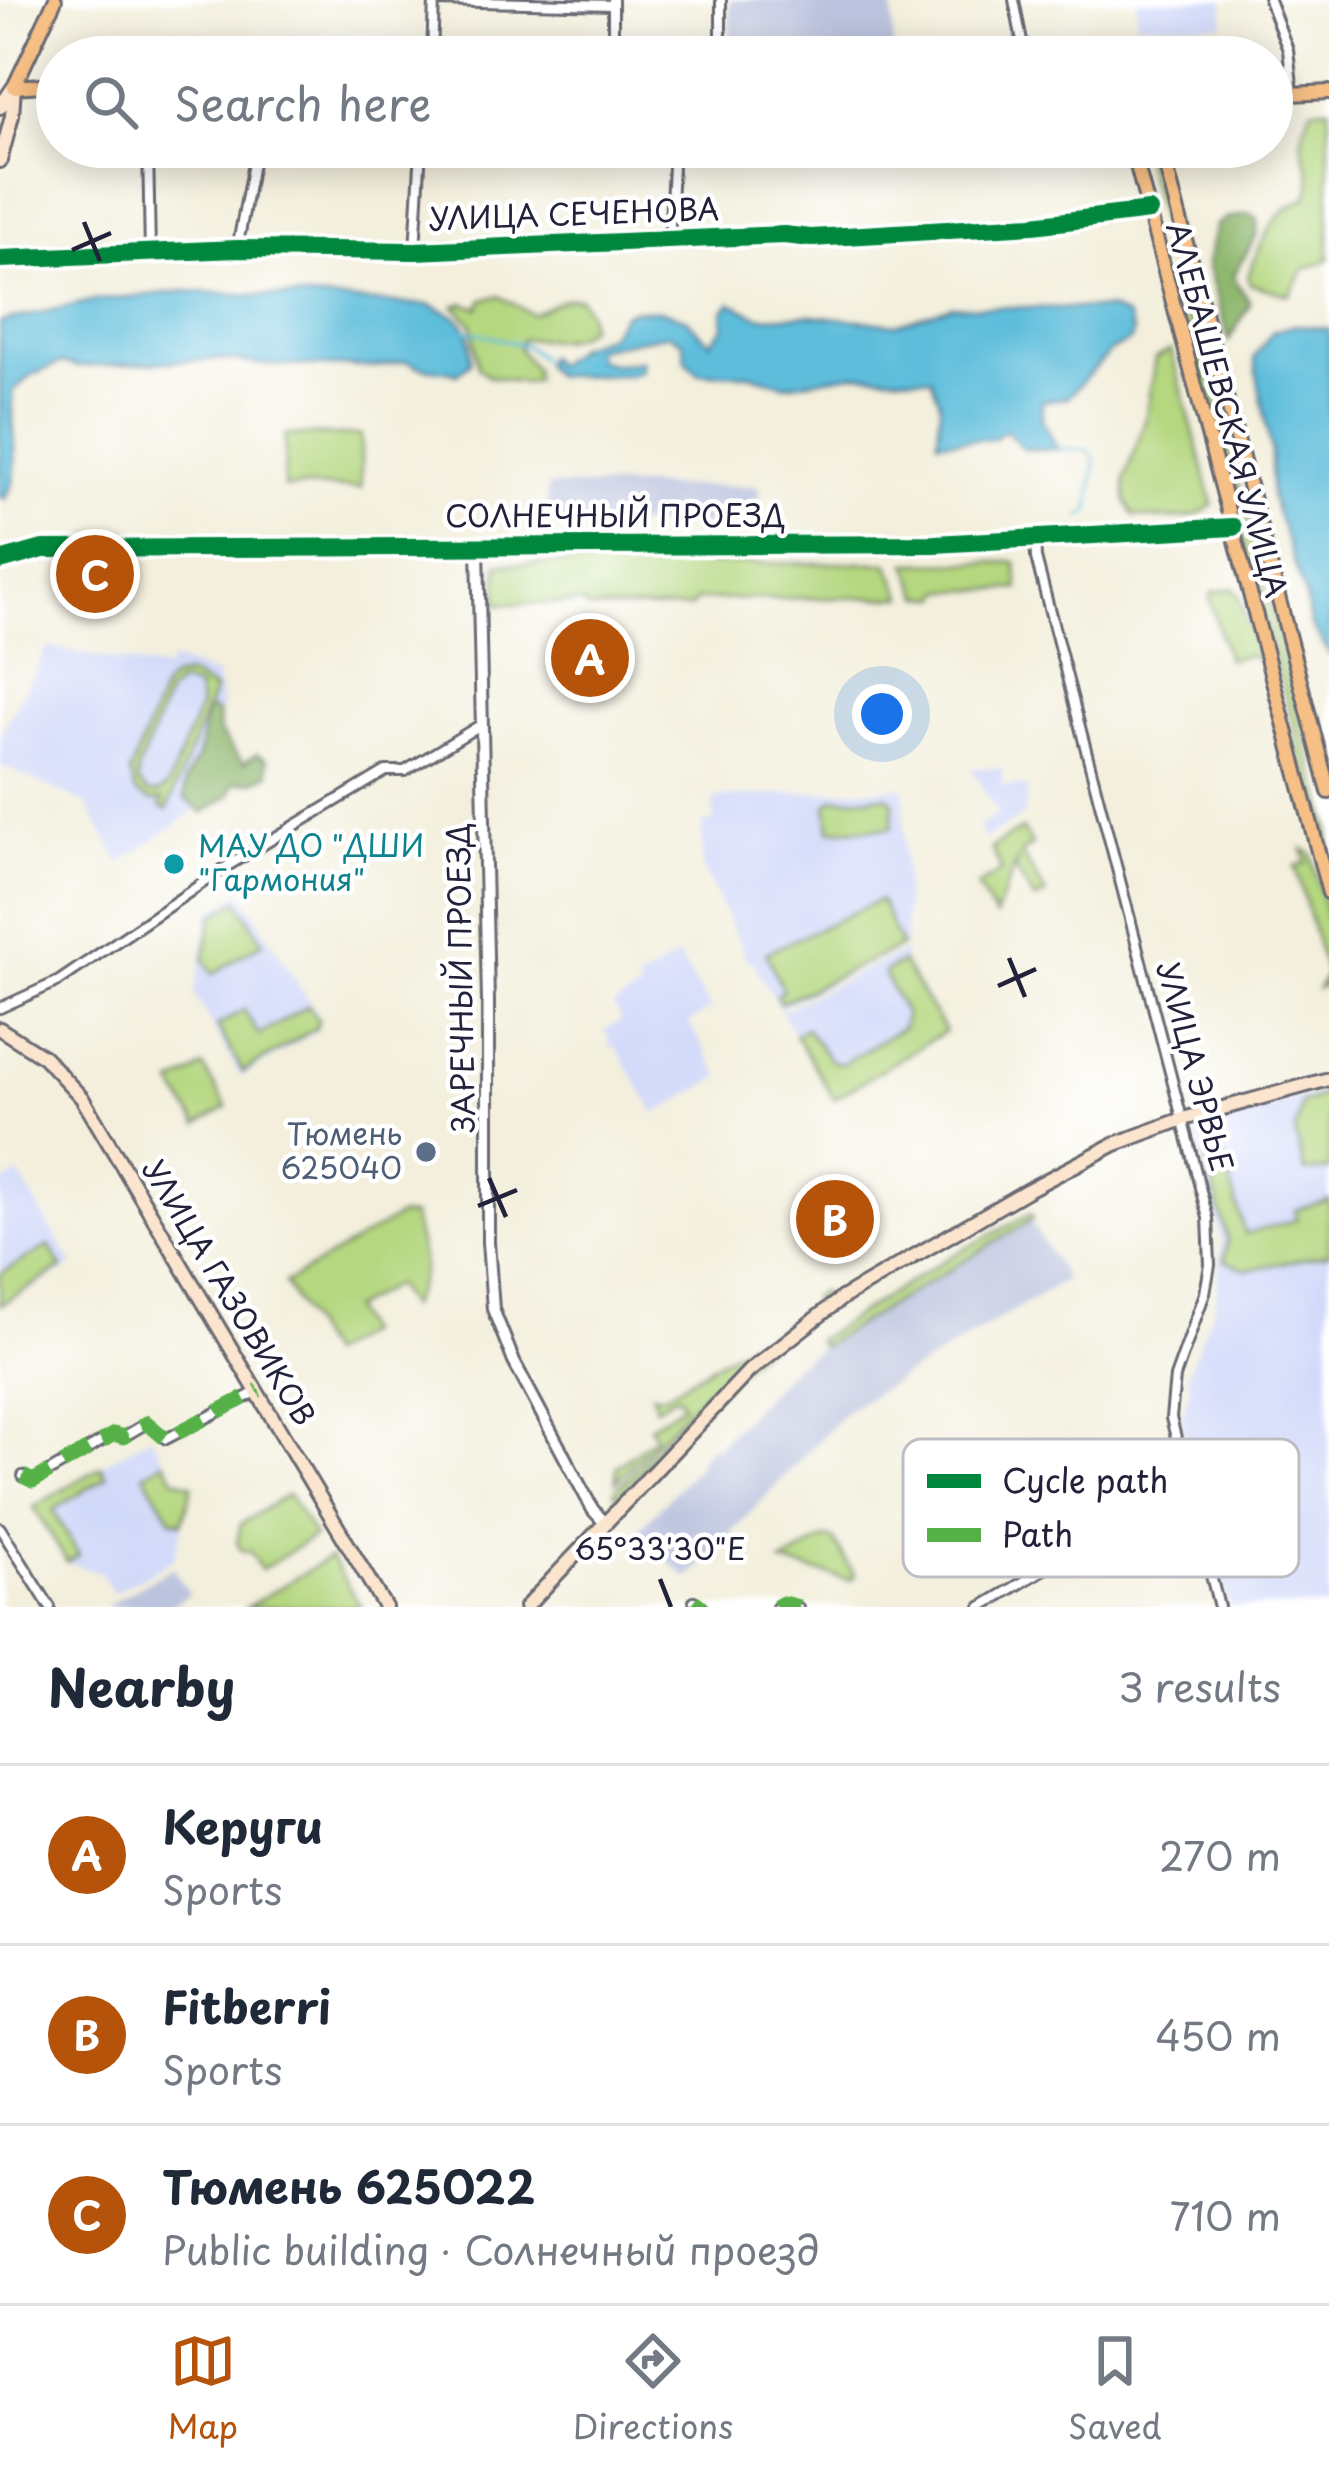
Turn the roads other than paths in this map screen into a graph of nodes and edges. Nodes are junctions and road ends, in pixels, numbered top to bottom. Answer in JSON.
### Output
{"nodes":[{"id":1,"x":55,"y":0,"type":"edge"},
{"id":2,"x":434,"y":0,"type":"edge"},
{"id":3,"x":721,"y":0,"type":"edge"},
{"id":4,"x":1014,"y":0,"type":"edge"},
{"id":5,"x":1269,"y":0,"type":"edge"},
{"id":6,"x":613,"y":2,"type":"edge"},
{"id":7,"x":36,"y":36,"type":"edge"},
{"id":8,"x":36,"y":36,"type":"edge"},
{"id":9,"x":433,"y":36,"type":"edge"},
{"id":10,"x":615,"y":36,"type":"edge"},
{"id":11,"x":721,"y":36,"type":"edge"},
{"id":12,"x":1021,"y":36,"type":"edge"},
{"id":13,"x":1283,"y":36,"type":"edge"},
{"id":14,"x":9,"y":88,"type":"edge"},
{"id":15,"x":1329,"y":92,"type":"edge"},
{"id":16,"x":1293,"y":94,"type":"edge"},
{"id":17,"x":0,"y":107,"type":"edge"},
{"id":18,"x":0,"y":161,"type":"edge"},
{"id":19,"x":148,"y":168,"type":"edge"},
{"id":20,"x":252,"y":168,"type":"edge"},
{"id":21,"x":420,"y":168,"type":"edge"},
{"id":22,"x":673,"y":168,"type":"edge"},
{"id":23,"x":1136,"y":168,"type":"edge"},
{"id":24,"x":1166,"y":168,"type":"edge"},
{"id":25,"x":1149,"y":211,"type":"junction"},
{"id":26,"x":669,"y":242,"type":"junction"},
{"id":27,"x":237,"y":249,"type":"junction"},
{"id":28,"x":415,"y":251,"type":"junction"},
{"id":29,"x":150,"y":254,"type":"junction"},
{"id":30,"x":0,"y":259,"type":"edge"},
{"id":31,"x":1233,"y":527,"type":"junction"},
{"id":32,"x":1035,"y":539,"type":"junction"},
{"id":33,"x":478,"y":548,"type":"junction"},
{"id":34,"x":0,"y":560,"type":"edge"},
{"id":35,"x":482,"y":724,"type":"junction"},
{"id":36,"x":1329,"y":792,"type":"edge"},
{"id":37,"x":1324,"y":854,"type":"edge"},
{"id":38,"x":1329,"y":893,"type":"edge"},
{"id":39,"x":0,"y":1008,"type":"edge"},
{"id":40,"x":0,"y":1029,"type":"edge"},
{"id":41,"x":1329,"y":1079,"type":"edge"},
{"id":42,"x":1184,"y":1118,"type":"junction"},
{"id":43,"x":259,"y":1390,"type":"junction"},
{"id":44,"x":1176,"y":1439,"type":"edge"},
{"id":45,"x":23,"y":1475,"type":"dead end"},
{"id":46,"x":604,"y":1523,"type":"junction"},
{"id":47,"x":0,"y":1528,"type":"edge"},
{"id":48,"x":1031,"y":1577,"type":"edge"},
{"id":49,"x":1211,"y":1577,"type":"edge"},
{"id":50,"x":50,"y":1607,"type":"edge"},
{"id":51,"x":385,"y":1607,"type":"edge"},
{"id":52,"x":526,"y":1607,"type":"edge"},
{"id":53,"x":776,"y":1607,"type":"edge"},
{"id":54,"x":799,"y":1607,"type":"edge"},
{"id":55,"x":981,"y":1607,"type":"edge"},
{"id":56,"x":1219,"y":1607,"type":"edge"}],
"edges":[{"from":1,"to":7,"type":"main road"},
{"from":2,"to":6,"type":"street"},
{"from":2,"to":9,"type":"street"},
{"from":3,"to":11,"type":"street"},
{"from":4,"to":12,"type":"street"},
{"from":5,"to":13,"type":"street"},
{"from":6,"to":10,"type":"street"},
{"from":8,"to":14,"type":"main road"},
{"from":14,"to":17,"type":"main road"},
{"from":14,"to":18,"type":"main road"},
{"from":15,"to":16,"type":"main road"},
{"from":19,"to":29,"type":"street"},
{"from":20,"to":27,"type":"street"},
{"from":21,"to":28,"type":"street"},
{"from":22,"to":26,"type":"street"},
{"from":23,"to":25,"type":"main road","name":"АЛЕБАШЕВСКАЯ УЛИЦА"},
{"from":24,"to":36,"type":"main road","name":"АЛЕБАШЕВСКАЯ УЛИЦА"},
{"from":25,"to":26,"type":"street","name":"УЛИЦА СЕЧЕНОВА"},
{"from":25,"to":31,"type":"main road","name":"АЛЕБАШЕВСКАЯ УЛИЦА"},
{"from":26,"to":28,"type":"street","name":"УЛИЦА СЕЧЕНОВА"},
{"from":27,"to":28,"type":"street","name":"УЛИЦА СЕЧЕНОВА"},
{"from":27,"to":29,"type":"street","name":"УЛИЦА СЕЧЕНОВА"},
{"from":29,"to":30,"type":"street","name":"УЛИЦА СЕЧЕНОВА"},
{"from":31,"to":32,"type":"street","name":"СОЛНЕЧНЫЙ ПРОЕЗД"},
{"from":31,"to":37,"type":"main road","name":"АЛЕБАШЕВСКАЯ УЛИЦА"},
{"from":32,"to":33,"type":"street","name":"СОЛНЕЧНЫЙ ПРОЕЗД"},
{"from":32,"to":42,"type":"street","name":"УЛИЦА ЭРВЬЕ"},
{"from":33,"to":34,"type":"street","name":"СОЛНЕЧНЫЙ ПРОЕЗД"},
{"from":33,"to":35,"type":"street","name":"ЗАРЕЧНЫЙ ПРОЕЗД"},
{"from":35,"to":39,"type":"street"},
{"from":35,"to":46,"type":"street","name":"ЗАРЕЧНЫЙ ПРОЕЗД"},
{"from":37,"to":38,"type":"main road","name":"АЛЕБАШЕВСКАЯ УЛИЦА"},
{"from":40,"to":43,"type":"main road","name":"УЛИЦА ГАЗОВИКОВ"},
{"from":41,"to":42,"type":"main road"},
{"from":42,"to":44,"type":"street","name":"УЛИЦА ЭРВЬЕ"},
{"from":42,"to":46,"type":"main road"},
{"from":43,"to":45,"type":"street"},
{"from":43,"to":51,"type":"main road","name":"УЛИЦА ГАЗОВИКОВ"},
{"from":46,"to":52,"type":"main road"},
{"from":47,"to":50,"type":"street"},
{"from":48,"to":55,"type":"street"},
{"from":49,"to":56,"type":"street","name":"УЛИЦА ЭРВЬЕ"},
{"from":53,"to":54,"type":"street"}]}
